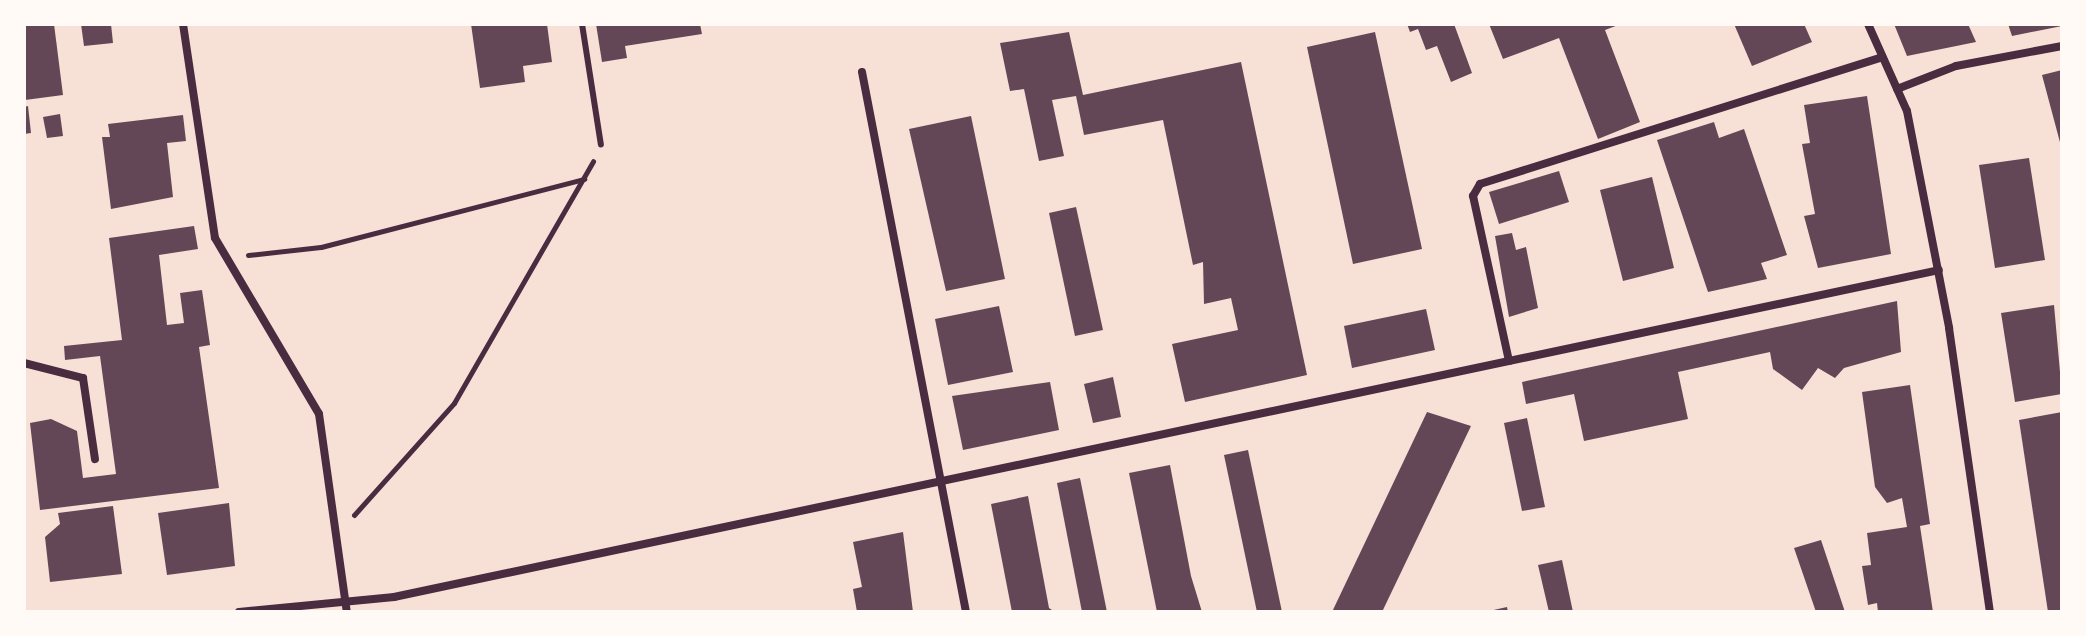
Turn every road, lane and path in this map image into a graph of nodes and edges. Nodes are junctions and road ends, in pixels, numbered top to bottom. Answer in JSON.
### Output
{"nodes":[{"id":1,"x":183,"y":24,"type":"edge"},
{"id":2,"x":582,"y":24,"type":"edge"},
{"id":3,"x":1868,"y":24,"type":"edge"},
{"id":4,"x":2062,"y":46,"type":"edge"},
{"id":5,"x":1882,"y":57,"type":"junction"},
{"id":6,"x":862,"y":72,"type":"dead end"},
{"id":7,"x":1897,"y":89,"type":"junction"},
{"id":8,"x":601,"y":145,"type":"joint"},
{"id":9,"x":584,"y":179,"type":"junction"},
{"id":10,"x":223,"y":256,"type":"junction"},
{"id":11,"x":1939,"y":270,"type":"junction"},
{"id":12,"x":1509,"y":361,"type":"junction"},
{"id":13,"x":24,"y":363,"type":"edge"},
{"id":14,"x":95,"y":459,"type":"dead end"},
{"id":15,"x":940,"y":481,"type":"junction"},
{"id":16,"x":339,"y":553,"type":"junction"},
{"id":17,"x":347,"y":608,"type":"edge"},
{"id":18,"x":239,"y":612,"type":"edge"},
{"id":19,"x":966,"y":612,"type":"edge"},
{"id":20,"x":1990,"y":612,"type":"edge"}],
"edges":[{"from":1,"to":10,"type":"street"},
{"from":2,"to":8,"type":"lane"},
{"from":3,"to":5,"type":"street"},
{"from":4,"to":7,"type":"street"},
{"from":5,"to":7,"type":"street"},
{"from":5,"to":12,"type":"street"},
{"from":6,"to":15,"type":"street"},
{"from":7,"to":11,"type":"street"},
{"from":8,"to":9,"type":"path"},
{"from":9,"to":10,"type":"path"},
{"from":9,"to":16,"type":"path"},
{"from":10,"to":16,"type":"street"},
{"from":11,"to":12,"type":"street"},
{"from":11,"to":20,"type":"street"},
{"from":12,"to":15,"type":"street"},
{"from":13,"to":14,"type":"street"},
{"from":15,"to":17,"type":"street"},
{"from":15,"to":19,"type":"street"},
{"from":16,"to":17,"type":"street"},
{"from":17,"to":18,"type":"street"}]}
